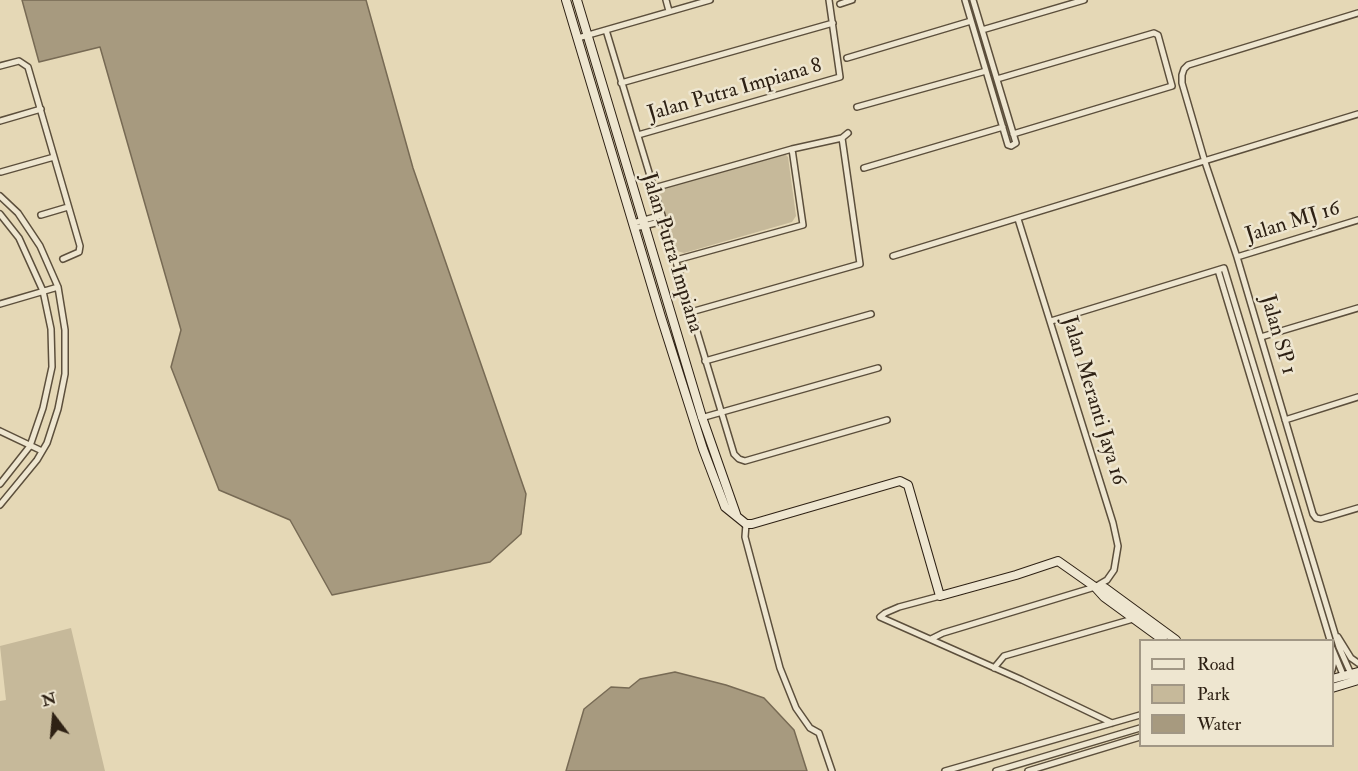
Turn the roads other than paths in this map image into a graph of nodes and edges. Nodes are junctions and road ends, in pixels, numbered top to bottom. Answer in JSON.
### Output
{"nodes":[{"id":1,"x":566,"y":0,"type":"edge"},
{"id":2,"x":577,"y":0,"type":"edge"},
{"id":3,"x":666,"y":0,"type":"edge"},
{"id":4,"x":710,"y":0,"type":"edge"},
{"id":5,"x":829,"y":0,"type":"edge"},
{"id":6,"x":852,"y":0,"type":"edge"},
{"id":7,"x":965,"y":0,"type":"edge"},
{"id":8,"x":973,"y":0,"type":"edge"},
{"id":9,"x":1084,"y":0,"type":"edge"},
{"id":10,"x":840,"y":3,"type":"dead end"},
{"id":11,"x":669,"y":11,"type":"junction"},
{"id":12,"x":1358,"y":14,"type":"edge"},
{"id":13,"x":971,"y":21,"type":"junction"},
{"id":14,"x":833,"y":23,"type":"junction"},
{"id":15,"x":606,"y":30,"type":"junction"},
{"id":16,"x":982,"y":30,"type":"junction"},
{"id":17,"x":587,"y":35,"type":"junction"},
{"id":18,"x":578,"y":38,"type":"junction"},
{"id":19,"x":847,"y":58,"type":"dead end"},
{"id":20,"x":0,"y":66,"type":"edge"},
{"id":21,"x":986,"y":70,"type":"junction"},
{"id":22,"x":997,"y":80,"type":"junction"},
{"id":23,"x":621,"y":83,"type":"junction"},
{"id":24,"x":857,"y":107,"type":"dead end"},
{"id":25,"x":41,"y":109,"type":"junction"},
{"id":26,"x":1358,"y":114,"type":"edge"},
{"id":27,"x":0,"y":121,"type":"edge"},
{"id":28,"x":1003,"y":127,"type":"junction"},
{"id":29,"x":848,"y":133,"type":"dead end"},
{"id":30,"x":1013,"y":134,"type":"junction"},
{"id":31,"x":638,"y":135,"type":"junction"},
{"id":32,"x":842,"y":138,"type":"junction"},
{"id":33,"x":792,"y":149,"type":"junction"},
{"id":34,"x":54,"y":157,"type":"junction"},
{"id":35,"x":1206,"y":162,"type":"junction"},
{"id":36,"x":864,"y":168,"type":"dead end"},
{"id":37,"x":1,"y":172,"type":"edge"},
{"id":38,"x":654,"y":188,"type":"junction"},
{"id":39,"x":0,"y":196,"type":"edge"},
{"id":40,"x":68,"y":207,"type":"junction"},
{"id":41,"x":0,"y":214,"type":"edge"},
{"id":42,"x":40,"y":215,"type":"dead end"},
{"id":43,"x":663,"y":218,"type":"junction"},
{"id":44,"x":1018,"y":219,"type":"junction"},
{"id":45,"x":1358,"y":220,"type":"edge"},
{"id":46,"x":644,"y":223,"type":"junction"},
{"id":47,"x":634,"y":226,"type":"junction"},
{"id":48,"x":893,"y":256,"type":"dead end"},
{"id":49,"x":1237,"y":257,"type":"junction"},
{"id":50,"x":63,"y":259,"type":"dead end"},
{"id":51,"x":676,"y":260,"type":"junction"},
{"id":52,"x":1221,"y":269,"type":"junction"},
{"id":53,"x":58,"y":287,"type":"junction"},
{"id":54,"x":43,"y":291,"type":"junction"},
{"id":55,"x":0,"y":304,"type":"edge"},
{"id":56,"x":1358,"y":308,"type":"edge"},
{"id":57,"x":691,"y":312,"type":"junction"},
{"id":58,"x":872,"y":314,"type":"dead end"},
{"id":59,"x":1051,"y":321,"type":"junction"},
{"id":60,"x":1261,"y":337,"type":"junction"},
{"id":61,"x":705,"y":361,"type":"junction"},
{"id":62,"x":878,"y":368,"type":"dead end"},
{"id":63,"x":1358,"y":397,"type":"edge"},
{"id":64,"x":722,"y":412,"type":"junction"},
{"id":65,"x":698,"y":418,"type":"junction"},
{"id":66,"x":887,"y":420,"type":"dead end"},
{"id":67,"x":1285,"y":420,"type":"junction"},
{"id":68,"x":0,"y":431,"type":"edge"},
{"id":69,"x":30,"y":446,"type":"junction"},
{"id":70,"x":42,"y":451,"type":"junction"},
{"id":71,"x":0,"y":484,"type":"edge"},
{"id":72,"x":0,"y":505,"type":"edge"},
{"id":73,"x":1358,"y":508,"type":"edge"},
{"id":74,"x":736,"y":515,"type":"junction"},
{"id":75,"x":746,"y":524,"type":"junction"},
{"id":76,"x":1095,"y":587,"type":"junction"},
{"id":77,"x":940,"y":597,"type":"junction"},
{"id":78,"x":1133,"y":619,"type":"junction"},
{"id":79,"x":1333,"y":628,"type":"junction"},
{"id":80,"x":931,"y":639,"type":"junction"},
{"id":81,"x":1162,"y":639,"type":"edge"},
{"id":82,"x":1175,"y":639,"type":"edge"},
{"id":83,"x":1330,"y":639,"type":"edge"},
{"id":84,"x":1335,"y":656,"type":"joint"},
{"id":85,"x":1334,"y":661,"type":"edge"},
{"id":86,"x":1358,"y":663,"type":"edge"},
{"id":87,"x":994,"y":668,"type":"junction"},
{"id":88,"x":1352,"y":678,"type":"edge"},
{"id":89,"x":1334,"y":680,"type":"edge"},
{"id":90,"x":1334,"y":687,"type":"edge"},
{"id":91,"x":1139,"y":715,"type":"edge"},
{"id":92,"x":1112,"y":723,"type":"junction"},
{"id":93,"x":1139,"y":728,"type":"edge"},
{"id":94,"x":1139,"y":737,"type":"edge"},
{"id":95,"x":832,"y":771,"type":"edge"},
{"id":96,"x":945,"y":771,"type":"edge"},
{"id":97,"x":996,"y":771,"type":"edge"},
{"id":98,"x":1028,"y":771,"type":"edge"}],
"edges":[{"from":1,"to":18,"type":"street","name":"Jalan Putra Impiana"},
{"from":2,"to":17,"type":"street","name":"Jalan Putra Impiana"},
{"from":3,"to":11,"type":"street"},
{"from":4,"to":11,"type":"street"},
{"from":5,"to":14,"type":"street"},
{"from":6,"to":10,"type":"street"},
{"from":7,"to":13,"type":"street"},
{"from":8,"to":16,"type":"street"},
{"from":9,"to":16,"type":"street"},
{"from":11,"to":15,"type":"street"},
{"from":12,"to":35,"type":"street","name":"Jalan SP 1"},
{"from":13,"to":19,"type":"street"},
{"from":13,"to":21,"type":"street"},
{"from":14,"to":23,"type":"street"},
{"from":14,"to":31,"type":"street","name":"Jalan Putra Impiana 8"},
{"from":15,"to":17,"type":"street"},
{"from":15,"to":23,"type":"street"},
{"from":16,"to":22,"type":"street"},
{"from":17,"to":18,"type":"street"},
{"from":17,"to":46,"type":"street","name":"Jalan Putra Impiana"},
{"from":18,"to":47,"type":"street","name":"Jalan Putra Impiana"},
{"from":20,"to":25,"type":"street"},
{"from":21,"to":24,"type":"street"},
{"from":21,"to":28,"type":"street"},
{"from":22,"to":30,"type":"street"},
{"from":22,"to":30,"type":"street"},
{"from":23,"to":31,"type":"street"},
{"from":25,"to":27,"type":"street"},
{"from":25,"to":34,"type":"street"},
{"from":26,"to":35,"type":"street"},
{"from":28,"to":30,"type":"street"},
{"from":28,"to":36,"type":"street"},
{"from":29,"to":32,"type":"street"},
{"from":31,"to":38,"type":"street"},
{"from":32,"to":33,"type":"street"},
{"from":32,"to":57,"type":"street"},
{"from":33,"to":38,"type":"street"},
{"from":33,"to":51,"type":"street"},
{"from":34,"to":37,"type":"street"},
{"from":34,"to":40,"type":"street"},
{"from":35,"to":44,"type":"street"},
{"from":35,"to":49,"type":"street","name":"Jalan SP 1"},
{"from":38,"to":43,"type":"street"},
{"from":39,"to":53,"type":"street"},
{"from":40,"to":42,"type":"street"},
{"from":40,"to":50,"type":"street"},
{"from":41,"to":54,"type":"street"},
{"from":43,"to":46,"type":"street"},
{"from":43,"to":51,"type":"street"},
{"from":44,"to":48,"type":"street"},
{"from":44,"to":59,"type":"street","name":"Jalan Meranti Jaya 16"},
{"from":45,"to":49,"type":"street","name":"Jalan MJ 16"},
{"from":46,"to":47,"type":"street"},
{"from":46,"to":65,"type":"street","name":"Jalan Putra Impiana"},
{"from":47,"to":65,"type":"street","name":"Jalan Putra Impiana"},
{"from":49,"to":60,"type":"street","name":"Jalan SP 1"},
{"from":51,"to":57,"type":"street"},
{"from":52,"to":59,"type":"street"},
{"from":52,"to":79,"type":"street"},
{"from":52,"to":83,"type":"street"},
{"from":53,"to":54,"type":"street"},
{"from":53,"to":70,"type":"street"},
{"from":54,"to":55,"type":"street"},
{"from":54,"to":69,"type":"street"},
{"from":56,"to":60,"type":"street"},
{"from":57,"to":61,"type":"street"},
{"from":58,"to":61,"type":"street"},
{"from":59,"to":76,"type":"street","name":"Jalan Meranti Jaya 16"},
{"from":60,"to":67,"type":"street","name":"Jalan SP 1"},
{"from":61,"to":64,"type":"street"},
{"from":62,"to":64,"type":"street"},
{"from":63,"to":67,"type":"street"},
{"from":64,"to":65,"type":"street"},
{"from":64,"to":66,"type":"street"},
{"from":65,"to":74,"type":"street","name":"Jalan Putra Impiana"},
{"from":65,"to":74,"type":"street","name":"Jalan Putra Impiana"},
{"from":67,"to":73,"type":"street","name":"Jalan SP 1"},
{"from":68,"to":69,"type":"street"},
{"from":69,"to":70,"type":"street"},
{"from":69,"to":71,"type":"street"},
{"from":70,"to":72,"type":"street"},
{"from":74,"to":75,"type":"street"},
{"from":75,"to":77,"type":"street"},
{"from":75,"to":95,"type":"street"},
{"from":76,"to":77,"type":"street"},
{"from":76,"to":78,"type":"street"},
{"from":76,"to":80,"type":"street"},
{"from":76,"to":82,"type":"street"},
{"from":77,"to":80,"type":"street"},
{"from":78,"to":81,"type":"street"},
{"from":78,"to":87,"type":"street"},
{"from":79,"to":86,"type":"street"},
{"from":79,"to":88,"type":"street"},
{"from":80,"to":87,"type":"street"},
{"from":84,"to":85,"type":"street"},
{"from":84,"to":88,"type":"street"},
{"from":87,"to":92,"type":"street"},
{"from":88,"to":89,"type":"street"},
{"from":88,"to":90,"type":"street"},
{"from":91,"to":92,"type":"street"},
{"from":92,"to":96,"type":"street"},
{"from":93,"to":97,"type":"street"},
{"from":94,"to":98,"type":"street"}]}
